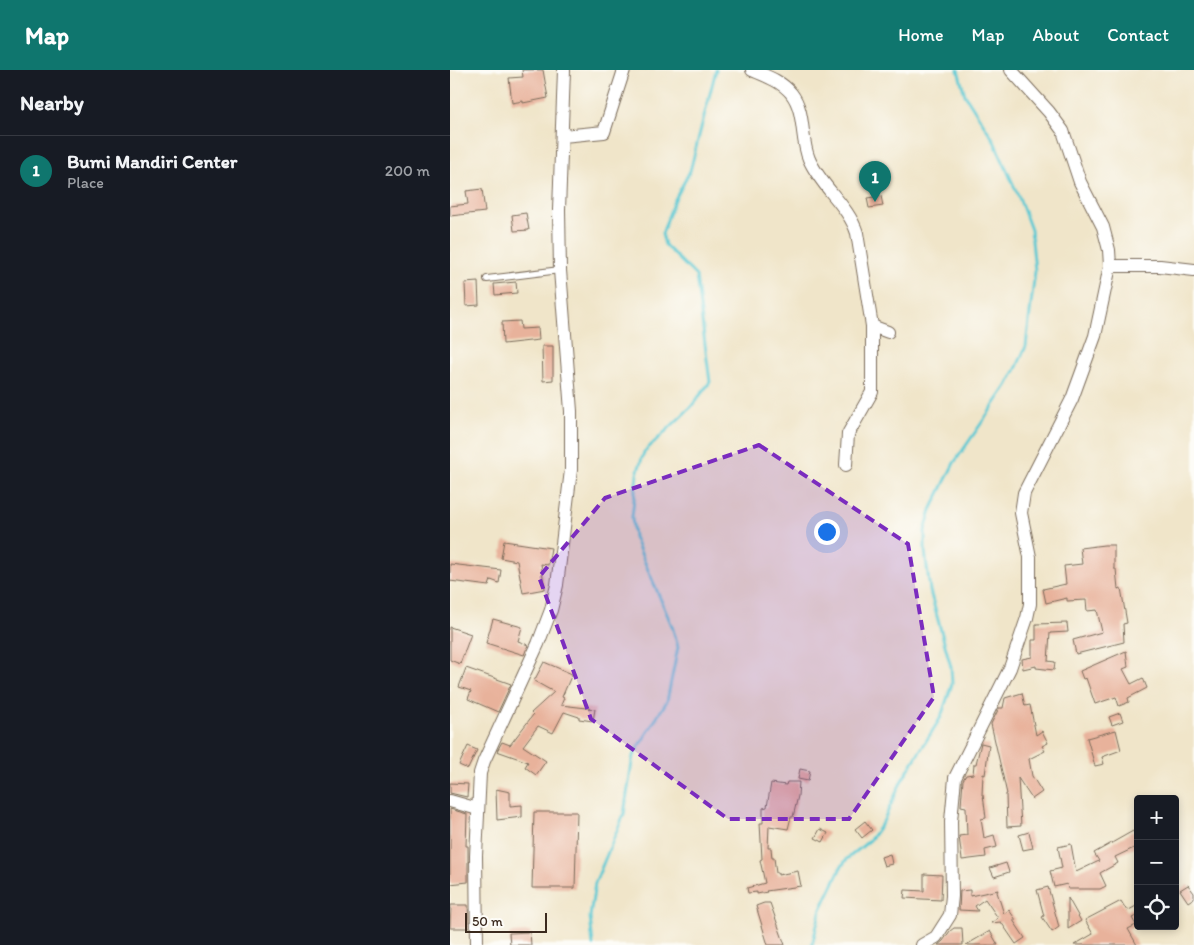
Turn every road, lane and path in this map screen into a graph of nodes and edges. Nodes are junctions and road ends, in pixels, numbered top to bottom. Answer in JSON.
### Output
{"nodes":[{"id":1,"x":564,"y":70,"type":"edge"},
{"id":2,"x":624,"y":70,"type":"edge"},
{"id":3,"x":752,"y":70,"type":"edge"},
{"id":4,"x":1010,"y":70,"type":"edge"},
{"id":5,"x":562,"y":136,"type":"junction"},
{"id":6,"x":1110,"y":266,"type":"junction"},
{"id":7,"x":560,"y":270,"type":"junction"},
{"id":8,"x":1194,"y":270,"type":"edge"},
{"id":9,"x":487,"y":279,"type":"dead end"},
{"id":10,"x":872,"y":326,"type":"junction"},
{"id":11,"x":888,"y":332,"type":"dead end"},
{"id":12,"x":846,"y":464,"type":"dead end"},
{"id":13,"x":450,"y":801,"type":"edge"},
{"id":14,"x":478,"y":808,"type":"junction"},
{"id":15,"x":477,"y":945,"type":"edge"},
{"id":16,"x":922,"y":945,"type":"edge"}],
"edges":[{"from":1,"to":5,"type":"street"},
{"from":2,"to":5,"type":"street"},
{"from":3,"to":10,"type":"street"},
{"from":4,"to":6,"type":"street"},
{"from":5,"to":7,"type":"street"},
{"from":6,"to":8,"type":"street"},
{"from":6,"to":16,"type":"street"},
{"from":7,"to":9,"type":"lane"},
{"from":7,"to":14,"type":"street"},
{"from":10,"to":11,"type":"street"},
{"from":10,"to":12,"type":"street"},
{"from":13,"to":14,"type":"street"},
{"from":14,"to":15,"type":"street"}]}
